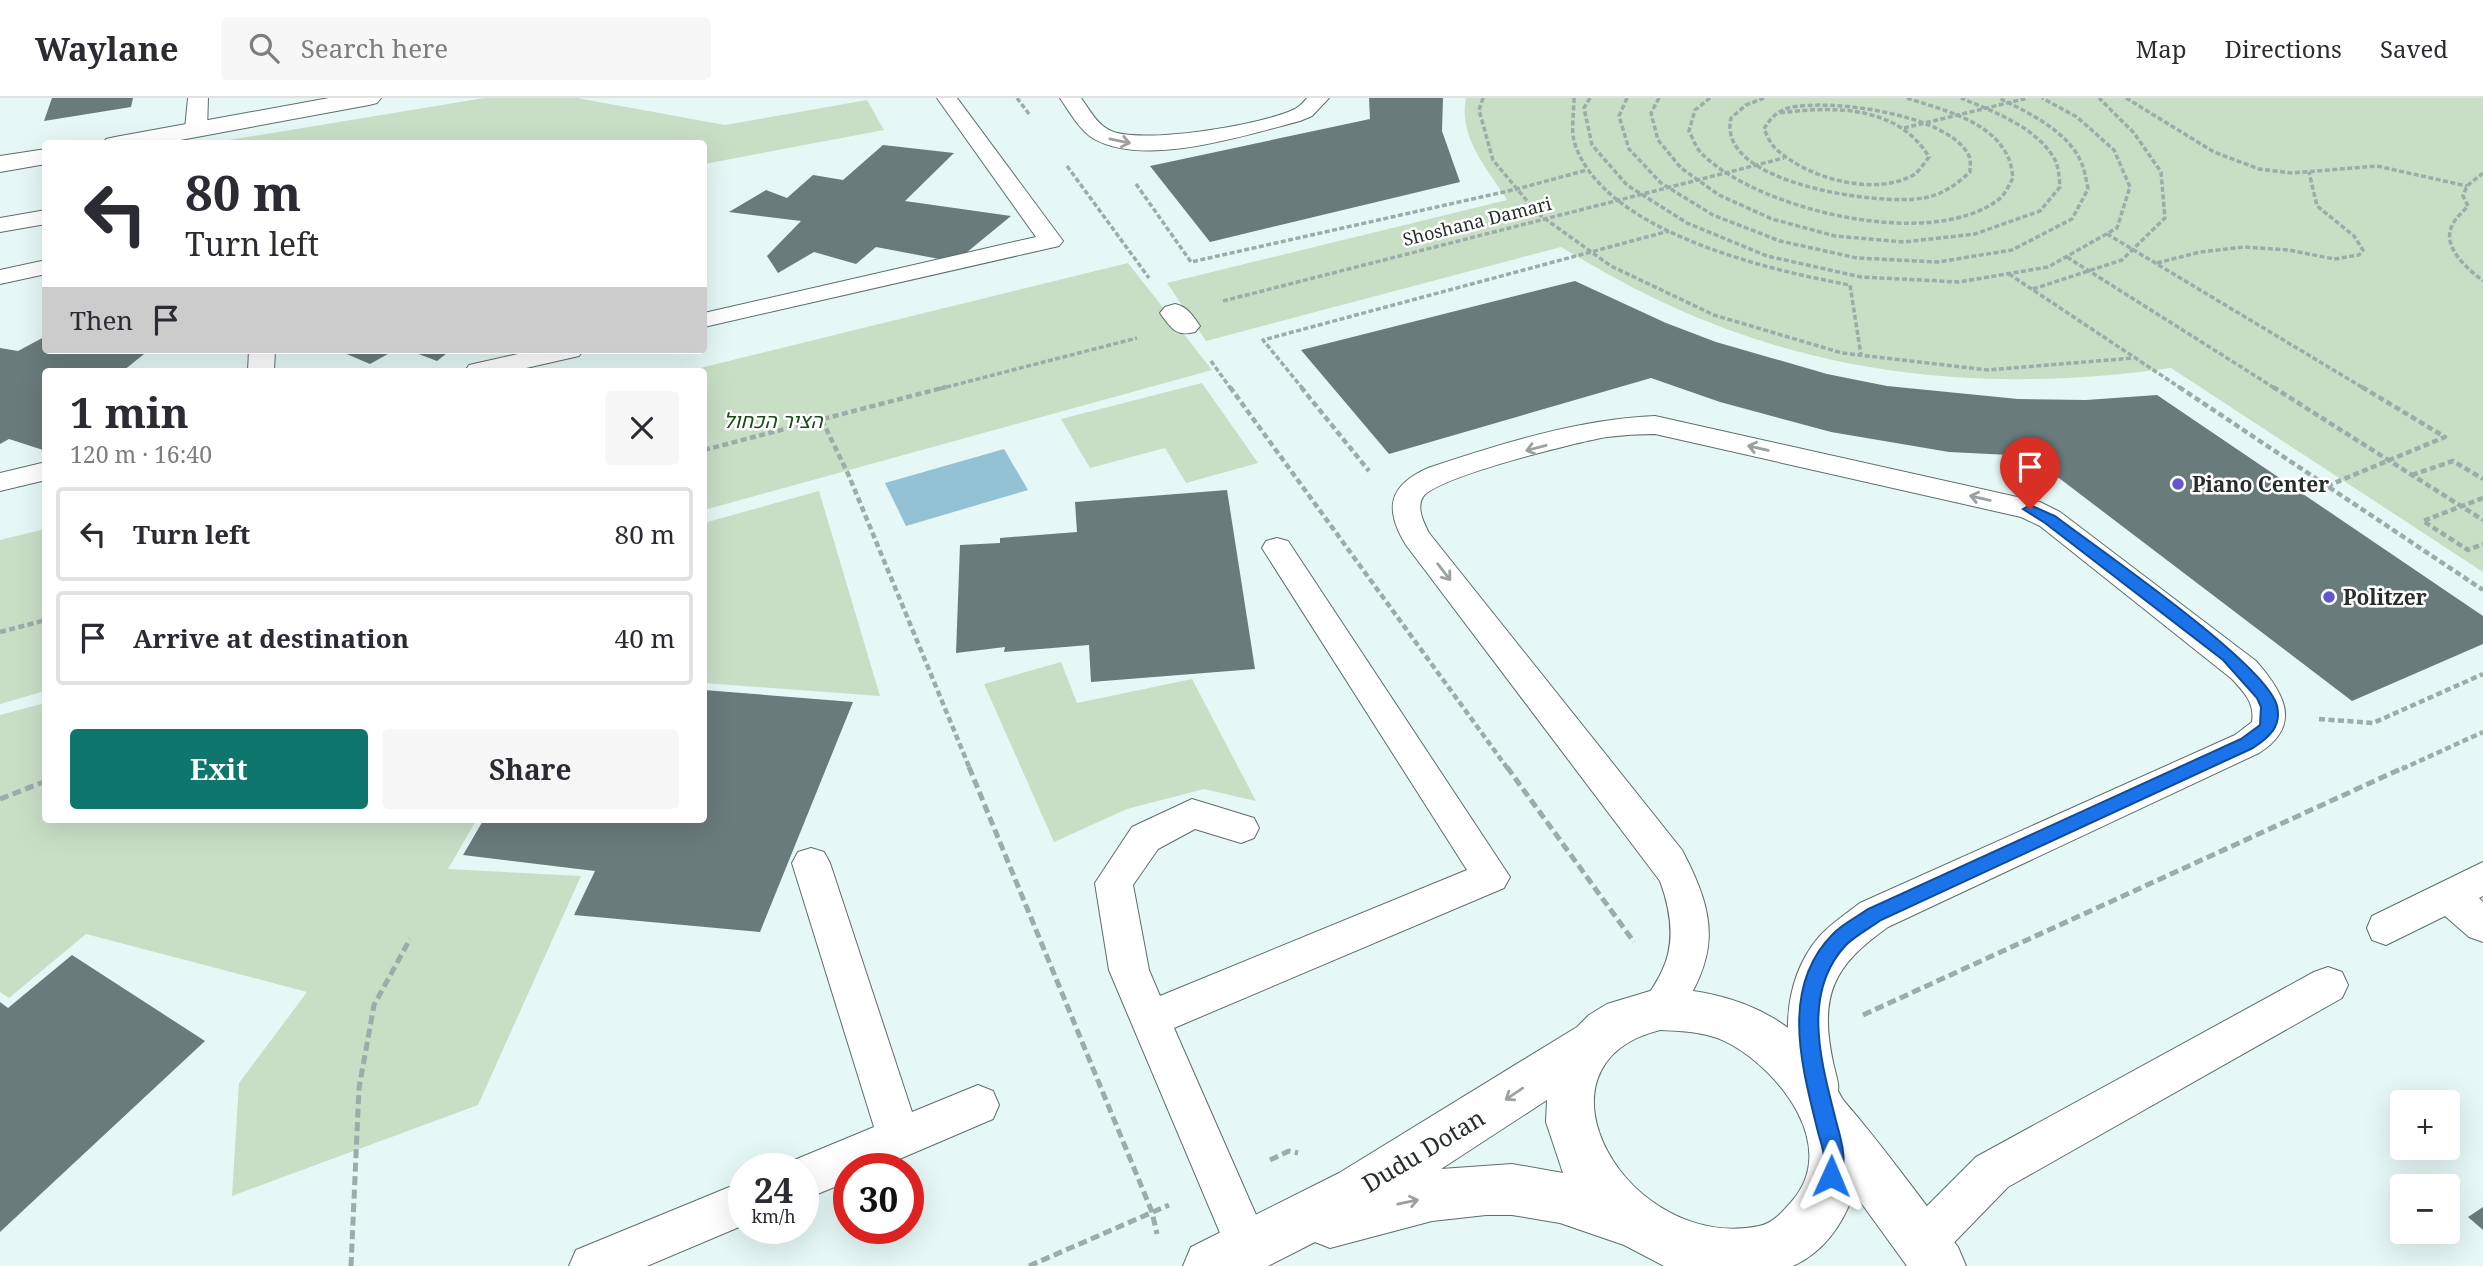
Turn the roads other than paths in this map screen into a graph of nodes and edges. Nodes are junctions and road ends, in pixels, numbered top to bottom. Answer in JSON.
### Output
{"nodes":[{"id":1,"x":198,"y":98,"type":"edge"},
{"id":2,"x":369,"y":98,"type":"edge"},
{"id":3,"x":947,"y":98,"type":"edge"},
{"id":4,"x":1070,"y":98,"type":"edge"},
{"id":5,"x":1319,"y":98,"type":"edge"},
{"id":6,"x":196,"y":129,"type":"junction"},
{"id":7,"x":137,"y":140,"type":"edge"},
{"id":8,"x":42,"y":157,"type":"edge"},
{"id":9,"x":0,"y":164,"type":"edge"},
{"id":10,"x":42,"y":218,"type":"edge"},
{"id":11,"x":0,"y":226,"type":"edge"},
{"id":12,"x":42,"y":268,"type":"edge"},
{"id":13,"x":0,"y":277,"type":"edge"},
{"id":14,"x":707,"y":319,"type":"edge"},
{"id":15,"x":552,"y":354,"type":"edge"},
{"id":16,"x":491,"y":368,"type":"edge"},
{"id":17,"x":42,"y":472,"type":"edge"},
{"id":18,"x":0,"y":482,"type":"edge"},
{"id":19,"x":1278,"y":548,"type":"dead end"},
{"id":20,"x":1241,"y":828,"type":"dead end"},
{"id":21,"x":811,"y":863,"type":"dead end"},
{"id":22,"x":2483,"y":878,"type":"edge"},
{"id":23,"x":2449,"y":896,"type":"junction"},
{"id":24,"x":2483,"y":925,"type":"edge"},
{"id":25,"x":2386,"y":928,"type":"dead end"},
{"id":26,"x":2328,"y":985,"type":"dead end"},
{"id":27,"x":1666,"y":1002,"type":"junction"},
{"id":28,"x":1151,"y":1019,"type":"junction"},
{"id":29,"x":1591,"y":1043,"type":"junction"},
{"id":30,"x":978,"y":1105,"type":"dead end"},
{"id":31,"x":1825,"y":1112,"type":"junction"},
{"id":32,"x":899,"y":1138,"type":"junction"},
{"id":33,"x":819,"y":1171,"type":"edge"},
{"id":34,"x":728,"y":1210,"type":"edge"},
{"id":35,"x":1631,"y":1220,"type":"junction"},
{"id":36,"x":1931,"y":1255,"type":"edge"},
{"id":37,"x":1229,"y":1257,"type":"edge"},
{"id":38,"x":1738,"y":1260,"type":"edge"},
{"id":39,"x":592,"y":1266,"type":"edge"}],
"edges":[{"from":1,"to":6,"type":"lane"},
{"from":2,"to":6,"type":"street"},
{"from":3,"to":14,"type":"lane"},
{"from":4,"to":5,"type":"lane","one_way":true},
{"from":6,"to":7,"type":"street"},
{"from":8,"to":9,"type":"street"},
{"from":10,"to":11,"type":"lane"},
{"from":12,"to":13,"type":"lane"},
{"from":15,"to":16,"type":"lane"},
{"from":17,"to":18,"type":"lane"},
{"from":19,"to":28,"type":"lane"},
{"from":20,"to":28,"type":"lane"},
{"from":21,"to":32,"type":"lane"},
{"from":22,"to":23,"type":"lane"},
{"from":23,"to":24,"type":"lane"},
{"from":23,"to":25,"type":"lane"},
{"from":26,"to":36,"type":"lane"},
{"from":27,"to":29,"type":"street","name":"Dudu Dotan"},
{"from":27,"to":31,"type":"street"},
{"from":31,"to":27,"type":"lane","one_way":true},
{"from":28,"to":37,"type":"lane"},
{"from":29,"to":35,"type":"street"},
{"from":29,"to":37,"type":"street","name":"Dudu Dotan","one_way":true},
{"from":30,"to":32,"type":"lane"},
{"from":31,"to":36,"type":"street"},
{"from":31,"to":38,"type":"street"},
{"from":32,"to":33,"type":"lane"},
{"from":34,"to":39,"type":"lane"},
{"from":37,"to":35,"type":"street","name":"Dudu Dotan","one_way":true},
{"from":35,"to":38,"type":"street"}]}
